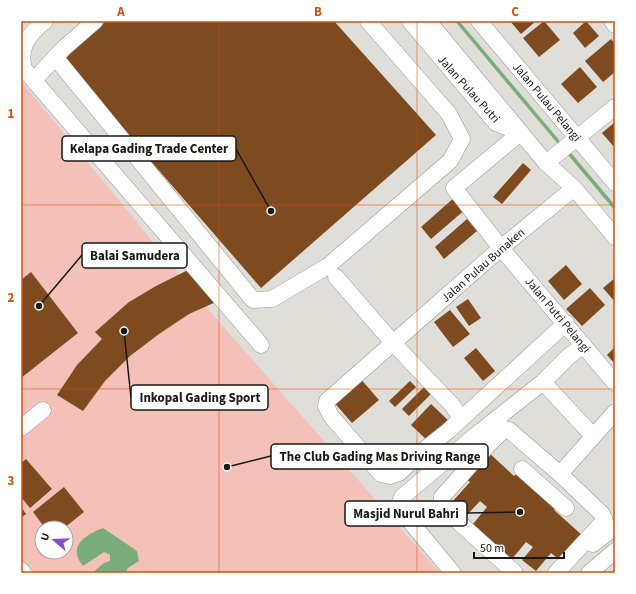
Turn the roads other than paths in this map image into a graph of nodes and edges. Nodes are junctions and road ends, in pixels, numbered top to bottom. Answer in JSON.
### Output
{"nodes":[{"id":1,"x":45,"y":21,"type":"edge"},
{"id":2,"x":95,"y":21,"type":"edge"},
{"id":3,"x":368,"y":21,"type":"edge"},
{"id":4,"x":410,"y":21,"type":"edge"},
{"id":5,"x":428,"y":21,"type":"edge"},
{"id":6,"x":479,"y":21,"type":"edge"},
{"id":7,"x":612,"y":21,"type":"edge"},
{"id":8,"x":615,"y":25,"type":"edge"},
{"id":9,"x":56,"y":57,"type":"junction"},
{"id":10,"x":465,"y":75,"type":"junction"},
{"id":11,"x":34,"y":80,"type":"junction"},
{"id":12,"x":615,"y":107,"type":"edge"},
{"id":13,"x":520,"y":133,"type":"junction"},
{"id":14,"x":574,"y":139,"type":"junction"},
{"id":15,"x":549,"y":161,"type":"junction"},
{"id":16,"x":615,"y":183,"type":"edge"},
{"id":17,"x":574,"y":188,"type":"junction"},
{"id":18,"x":615,"y":237,"type":"edge"},
{"id":19,"x":501,"y":248,"type":"junction"},
{"id":20,"x":336,"y":277,"type":"dead end"},
{"id":21,"x":566,"y":323,"type":"junction"},
{"id":22,"x":394,"y":344,"type":"junction"},
{"id":23,"x":261,"y":345,"type":"dead end"},
{"id":24,"x":584,"y":345,"type":"junction"},
{"id":25,"x":543,"y":382,"type":"junction"},
{"id":26,"x":615,"y":383,"type":"edge"},
{"id":27,"x":43,"y":410,"type":"dead end"},
{"id":28,"x":615,"y":412,"type":"edge"},
{"id":29,"x":461,"y":418,"type":"junction"},
{"id":30,"x":21,"y":428,"type":"edge"},
{"id":31,"x":593,"y":436,"type":"junction"},
{"id":32,"x":485,"y":437,"type":"junction"},
{"id":33,"x":522,"y":469,"type":"dead end"},
{"id":34,"x":560,"y":474,"type":"junction"},
{"id":35,"x":544,"y":489,"type":"junction"},
{"id":36,"x":566,"y":508,"type":"dead end"},
{"id":37,"x":615,"y":527,"type":"edge"},
{"id":38,"x":584,"y":543,"type":"junction"},
{"id":39,"x":615,"y":551,"type":"edge"},
{"id":40,"x":21,"y":570,"type":"edge"},
{"id":41,"x":23,"y":573,"type":"edge"},
{"id":42,"x":453,"y":573,"type":"edge"},
{"id":43,"x":515,"y":573,"type":"edge"},
{"id":44,"x":556,"y":573,"type":"edge"},
{"id":45,"x":589,"y":573,"type":"edge"}],
"edges":[{"from":1,"to":11,"type":"street"},
{"from":2,"to":9,"type":"street"},
{"from":3,"to":9,"type":"street"},
{"from":4,"to":10,"type":"street","name":"Jalan Pulau Putri"},
{"from":5,"to":10,"type":"street"},
{"from":6,"to":14,"type":"street","name":"Jalan Pulau Pelangi"},
{"from":7,"to":8,"type":"street"},
{"from":9,"to":11,"type":"street"},
{"from":10,"to":13,"type":"street","name":"Jalan Pulau Putri"},
{"from":11,"to":23,"type":"street"},
{"from":12,"to":14,"type":"street"},
{"from":13,"to":15,"type":"street","name":"Jalan Pulau Putri"},
{"from":13,"to":19,"type":"street","name":"Jalan Putri Pelangi"},
{"from":14,"to":15,"type":"street"},
{"from":14,"to":16,"type":"street","name":"Jalan Pulau Pelangi"},
{"from":15,"to":17,"type":"street","name":"Jalan Pulau Putri"},
{"from":17,"to":18,"type":"street","name":"Jalan Pulau Putri"},
{"from":17,"to":19,"type":"street","name":"Jalan Pulau Bunaken"},
{"from":19,"to":21,"type":"street","name":"Jalan Putri Pelangi"},
{"from":19,"to":22,"type":"street","name":"Jalan Pulau Bunaken"},
{"from":20,"to":22,"type":"street"},
{"from":21,"to":24,"type":"street","name":"Jalan Putri Pelangi"},
{"from":21,"to":29,"type":"street"},
{"from":22,"to":29,"type":"street"},
{"from":22,"to":29,"type":"street","name":"Jalan Pulau Bunaken"},
{"from":24,"to":25,"type":"street"},
{"from":24,"to":26,"type":"street","name":"Jalan Putri Pelangi"},
{"from":25,"to":31,"type":"street"},
{"from":25,"to":32,"type":"street"},
{"from":27,"to":30,"type":"street"},
{"from":28,"to":31,"type":"street"},
{"from":31,"to":34,"type":"street"},
{"from":32,"to":34,"type":"street"},
{"from":32,"to":42,"type":"street"},
{"from":32,"to":43,"type":"street"},
{"from":33,"to":35,"type":"street"},
{"from":34,"to":35,"type":"street"},
{"from":34,"to":38,"type":"street"},
{"from":35,"to":36,"type":"street"},
{"from":37,"to":38,"type":"street"},
{"from":38,"to":44,"type":"street"},
{"from":39,"to":45,"type":"street"},
{"from":40,"to":41,"type":"street"}]}
